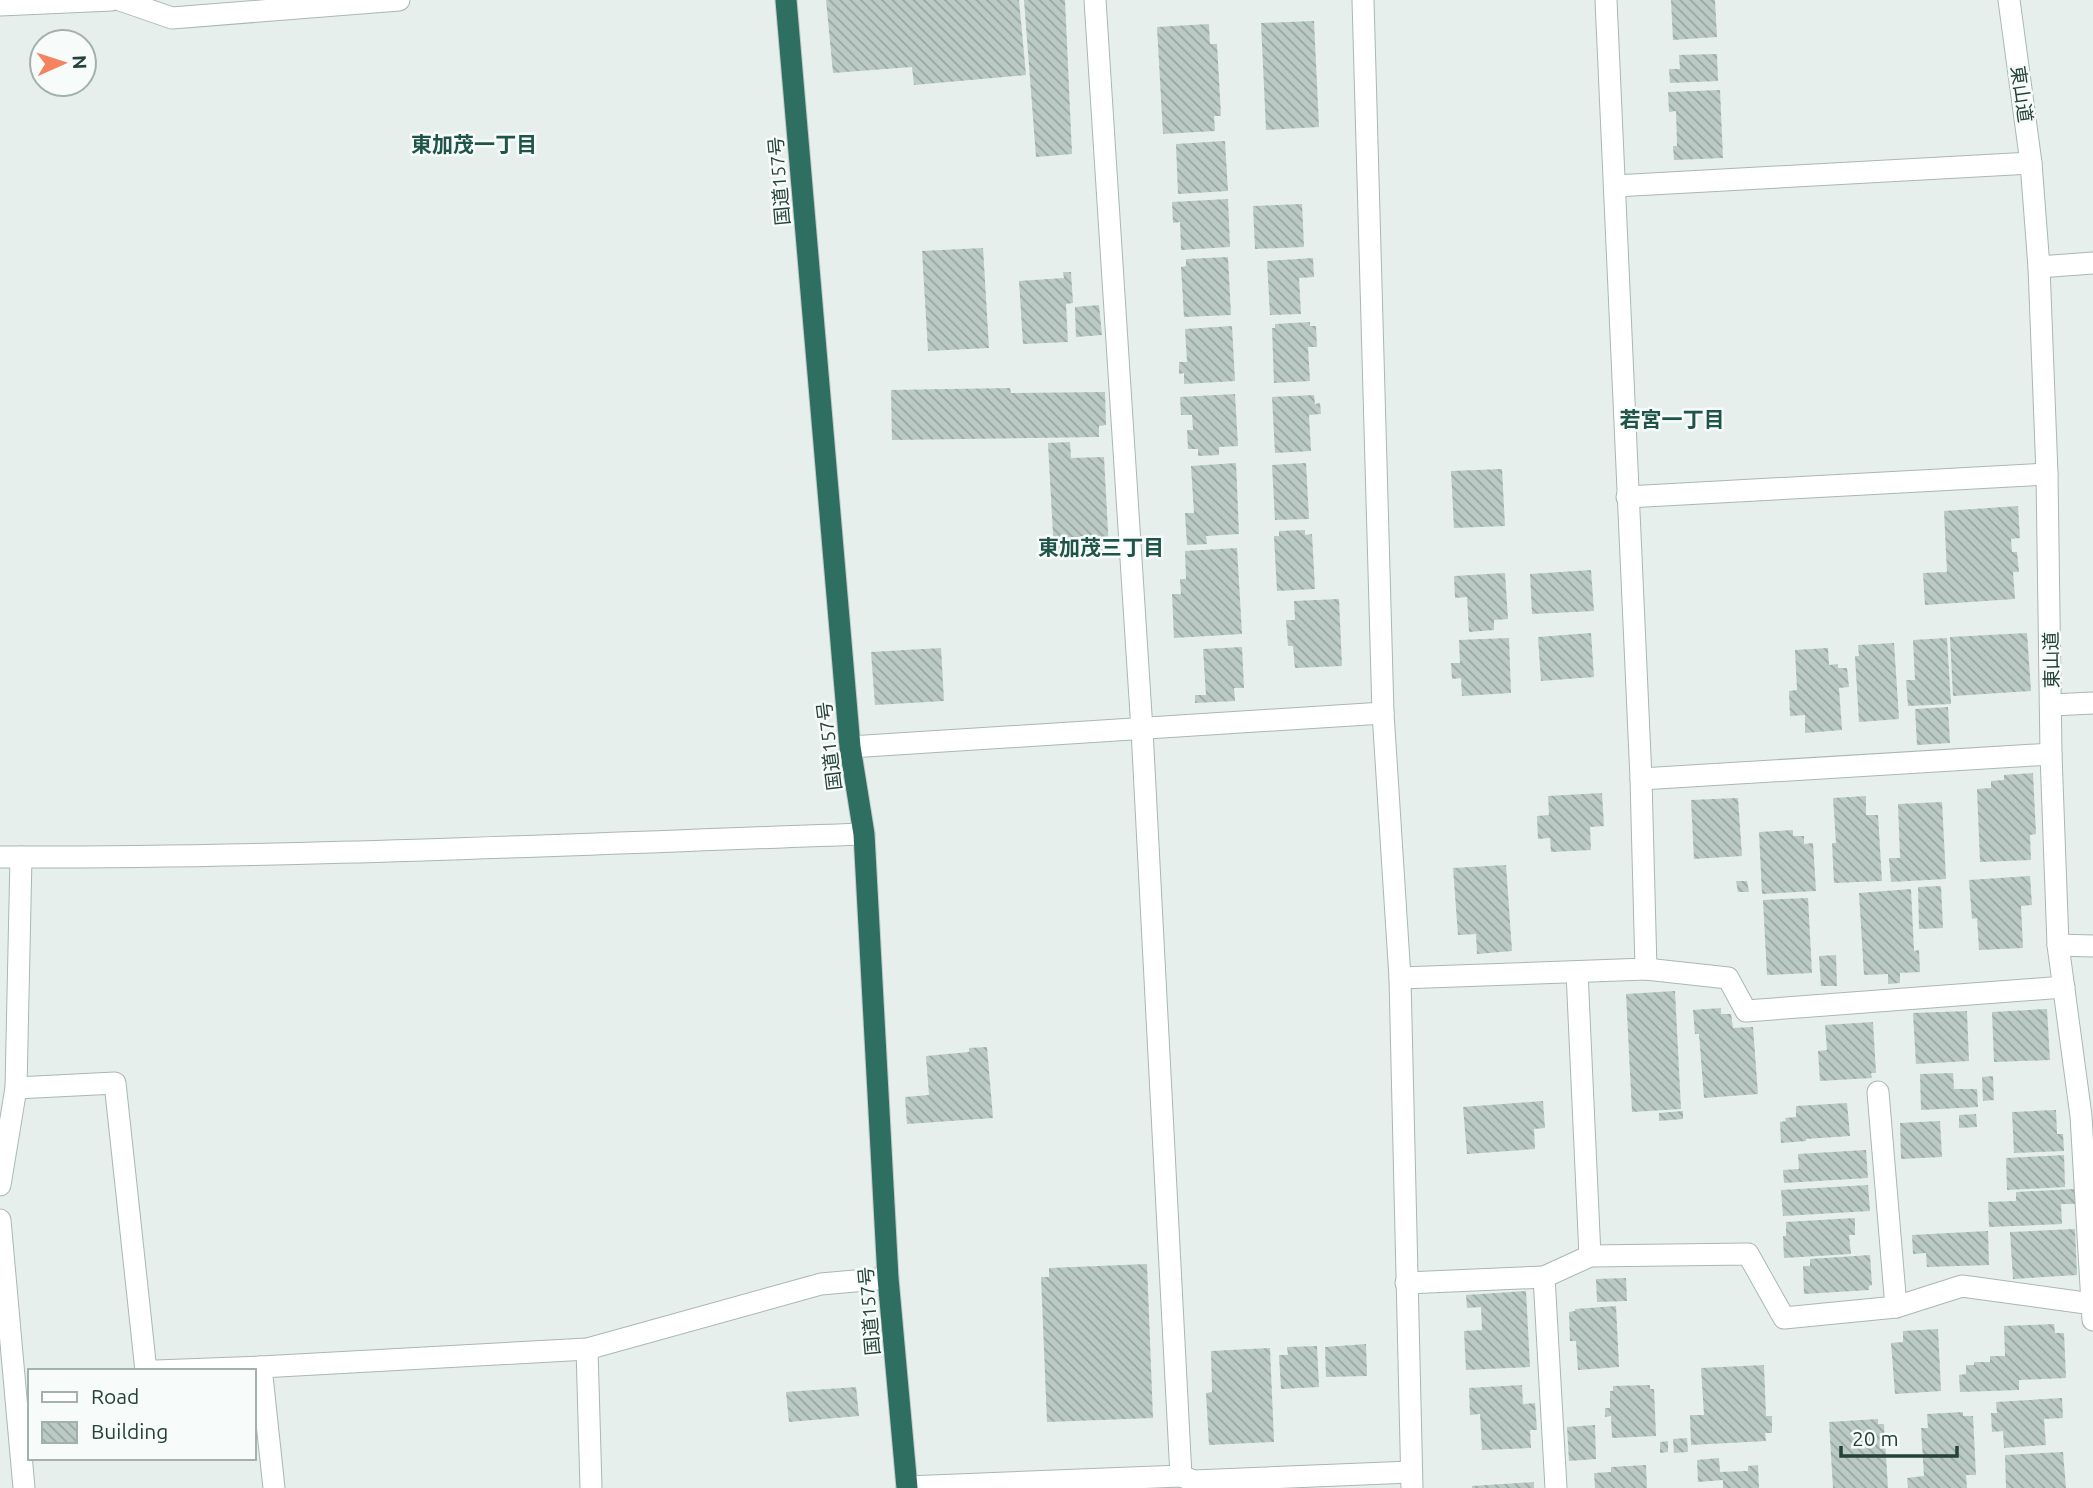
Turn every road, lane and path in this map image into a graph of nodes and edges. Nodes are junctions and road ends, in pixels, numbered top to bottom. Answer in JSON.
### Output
{"nodes":[{"id":1,"x":112,"y":0,"type":"edge"},
{"id":2,"x":120,"y":0,"type":"edge"},
{"id":3,"x":399,"y":0,"type":"edge"},
{"id":4,"x":786,"y":0,"type":"edge"},
{"id":5,"x":1095,"y":0,"type":"edge"},
{"id":6,"x":1363,"y":0,"type":"edge"},
{"id":7,"x":1606,"y":0,"type":"edge"},
{"id":8,"x":2009,"y":0,"type":"edge"},
{"id":9,"x":0,"y":5,"type":"edge"},
{"id":10,"x":2031,"y":163,"type":"junction"},
{"id":11,"x":1615,"y":186,"type":"junction"},
{"id":12,"x":2093,"y":263,"type":"edge"},
{"id":13,"x":2039,"y":267,"type":"junction"},
{"id":14,"x":2047,"y":474,"type":"junction"},
{"id":15,"x":1627,"y":497,"type":"junction"},
{"id":16,"x":2093,"y":703,"type":"edge"},
{"id":17,"x":2052,"y":705,"type":"junction"},
{"id":18,"x":1383,"y":713,"type":"junction"},
{"id":19,"x":1142,"y":730,"type":"junction"},
{"id":20,"x":850,"y":747,"type":"junction"},
{"id":21,"x":2051,"y":754,"type":"junction"},
{"id":22,"x":1641,"y":779,"type":"junction"},
{"id":23,"x":864,"y":834,"type":"junction"},
{"id":24,"x":11,"y":857,"type":"edge"},
{"id":25,"x":2058,"y":945,"type":"junction"},
{"id":26,"x":2093,"y":946,"type":"edge"},
{"id":27,"x":1646,"y":969,"type":"junction"},
{"id":28,"x":1577,"y":972,"type":"junction"},
{"id":29,"x":1400,"y":978,"type":"junction"},
{"id":30,"x":2064,"y":987,"type":"junction"},
{"id":31,"x":16,"y":1088,"type":"junction"},
{"id":32,"x":1878,"y":1092,"type":"dead end"},
{"id":33,"x":2087,"y":1116,"type":"edge"},
{"id":34,"x":0,"y":1185,"type":"edge"},
{"id":35,"x":0,"y":1220,"type":"edge"},
{"id":36,"x":1590,"y":1256,"type":"junction"},
{"id":37,"x":888,"y":1278,"type":"junction"},
{"id":38,"x":1544,"y":1278,"type":"junction"},
{"id":39,"x":1406,"y":1283,"type":"junction"},
{"id":40,"x":2093,"y":1304,"type":"edge"},
{"id":41,"x":1896,"y":1307,"type":"junction"},
{"id":42,"x":2093,"y":1320,"type":"edge"},
{"id":43,"x":587,"y":1349,"type":"junction"},
{"id":44,"x":261,"y":1367,"type":"junction"},
{"id":45,"x":146,"y":1369,"type":"edge"},
{"id":46,"x":208,"y":1369,"type":"edge"},
{"id":47,"x":1181,"y":1476,"type":"junction"},
{"id":48,"x":1411,"y":1480,"type":"edge"},
{"id":49,"x":24,"y":1488,"type":"edge"},
{"id":50,"x":274,"y":1488,"type":"edge"},
{"id":51,"x":591,"y":1488,"type":"edge"},
{"id":52,"x":907,"y":1488,"type":"edge"},
{"id":53,"x":1556,"y":1488,"type":"edge"}],
"edges":[{"from":1,"to":9,"type":"street"},
{"from":2,"to":3,"type":"street"},
{"from":4,"to":20,"type":"highway","name":"国道157号"},
{"from":5,"to":19,"type":"street"},
{"from":6,"to":18,"type":"street"},
{"from":7,"to":11,"type":"street"},
{"from":8,"to":10,"type":"street","name":"東山道"},
{"from":10,"to":11,"type":"street"},
{"from":10,"to":13,"type":"street","name":"東山道"},
{"from":11,"to":15,"type":"street"},
{"from":12,"to":13,"type":"street"},
{"from":13,"to":14,"type":"street","name":"東山道"},
{"from":14,"to":15,"type":"street"},
{"from":14,"to":17,"type":"street","name":"東山道"},
{"from":15,"to":22,"type":"street"},
{"from":16,"to":17,"type":"street"},
{"from":17,"to":21,"type":"street","name":"東山道"},
{"from":18,"to":19,"type":"street"},
{"from":18,"to":29,"type":"street"},
{"from":19,"to":20,"type":"street"},
{"from":19,"to":47,"type":"street"},
{"from":20,"to":23,"type":"highway","name":"国道157号"},
{"from":21,"to":22,"type":"street"},
{"from":21,"to":25,"type":"street","name":"東山道"},
{"from":22,"to":27,"type":"street"},
{"from":23,"to":24,"type":"street"},
{"from":23,"to":37,"type":"highway","name":"国道157号"},
{"from":24,"to":31,"type":"street"},
{"from":25,"to":26,"type":"street"},
{"from":25,"to":30,"type":"street","name":"東山道"},
{"from":27,"to":28,"type":"street"},
{"from":27,"to":30,"type":"street"},
{"from":28,"to":29,"type":"street"},
{"from":28,"to":36,"type":"street"},
{"from":29,"to":39,"type":"street"},
{"from":30,"to":33,"type":"street","name":"東山道"},
{"from":31,"to":34,"type":"street"},
{"from":31,"to":45,"type":"street"},
{"from":32,"to":41,"type":"street"},
{"from":33,"to":40,"type":"street","name":"東山道"},
{"from":35,"to":49,"type":"street"},
{"from":36,"to":38,"type":"street"},
{"from":36,"to":41,"type":"street"},
{"from":37,"to":43,"type":"street"},
{"from":37,"to":52,"type":"highway","name":"国道157号"},
{"from":38,"to":39,"type":"street"},
{"from":38,"to":53,"type":"street"},
{"from":39,"to":48,"type":"street"},
{"from":40,"to":41,"type":"street"},
{"from":40,"to":42,"type":"street","name":"東山道"},
{"from":43,"to":44,"type":"street"},
{"from":43,"to":51,"type":"street"},
{"from":44,"to":46,"type":"street"},
{"from":44,"to":50,"type":"street"},
{"from":47,"to":48,"type":"street"},
{"from":47,"to":52,"type":"street"}]}
